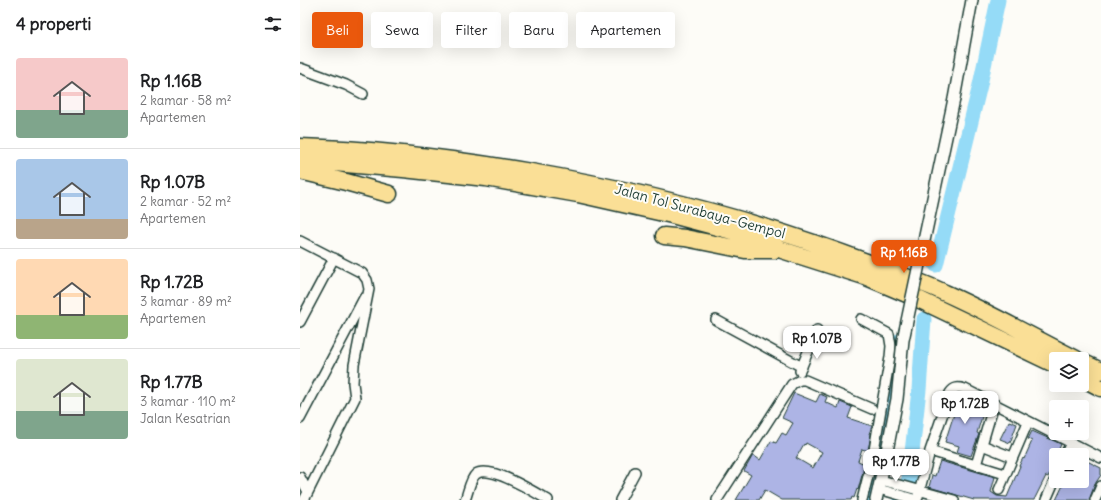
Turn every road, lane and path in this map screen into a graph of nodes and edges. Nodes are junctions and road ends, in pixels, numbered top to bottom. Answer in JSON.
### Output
{"nodes":[{"id":1,"x":972,"y":0,"type":"edge"},
{"id":2,"x":300,"y":68,"type":"edge"},
{"id":3,"x":363,"y":94,"type":"dead end"},
{"id":4,"x":300,"y":147,"type":"edge"},
{"id":5,"x":300,"y":160,"type":"edge"},
{"id":6,"x":300,"y":171,"type":"edge"},
{"id":7,"x":389,"y":194,"type":"dead end"},
{"id":8,"x":664,"y":236,"type":"dead end"},
{"id":9,"x":300,"y":241,"type":"edge"},
{"id":10,"x":782,"y":250,"type":"junction"},
{"id":11,"x":334,"y":258,"type":"junction"},
{"id":12,"x":369,"y":289,"type":"junction"},
{"id":13,"x":919,"y":290,"type":"junction"},
{"id":14,"x":861,"y":319,"type":"dead end"},
{"id":15,"x":716,"y":320,"type":"dead end"},
{"id":16,"x":300,"y":322,"type":"edge"},
{"id":17,"x":817,"y":330,"type":"dead end"},
{"id":18,"x":1062,"y":352,"type":"edge"},
{"id":19,"x":1049,"y":362,"type":"edge"},
{"id":20,"x":1089,"y":365,"type":"edge"},
{"id":21,"x":802,"y":367,"type":"junction"},
{"id":22,"x":1101,"y":371,"type":"edge"},
{"id":23,"x":796,"y":381,"type":"junction"},
{"id":24,"x":1089,"y":382,"type":"edge"},
{"id":25,"x":1101,"y":388,"type":"edge"},
{"id":26,"x":994,"y":404,"type":"junction"},
{"id":27,"x":882,"y":406,"type":"junction"},
{"id":28,"x":872,"y":409,"type":"junction"},
{"id":29,"x":300,"y":419,"type":"edge"},
{"id":30,"x":879,"y":420,"type":"junction"},
{"id":31,"x":1028,"y":422,"type":"junction"},
{"id":32,"x":1070,"y":443,"type":"junction"},
{"id":33,"x":982,"y":445,"type":"junction"},
{"id":34,"x":1068,"y":448,"type":"edge"},
{"id":35,"x":930,"y":451,"type":"junction"},
{"id":36,"x":881,"y":457,"type":"junction"},
{"id":37,"x":1012,"y":457,"type":"junction"},
{"id":38,"x":1101,"y":458,"type":"edge"},
{"id":39,"x":976,"y":465,"type":"junction"},
{"id":40,"x":635,"y":472,"type":"dead end"},
{"id":41,"x":1005,"y":474,"type":"junction"},
{"id":42,"x":300,"y":477,"type":"edge"},
{"id":43,"x":878,"y":481,"type":"edge"},
{"id":44,"x":1101,"y":486,"type":"edge"},
{"id":45,"x":1051,"y":488,"type":"edge"},
{"id":46,"x":999,"y":490,"type":"dead end"},
{"id":47,"x":306,"y":496,"type":"edge"},
{"id":48,"x":532,"y":496,"type":"edge"},
{"id":49,"x":912,"y":496,"type":"edge"},
{"id":50,"x":465,"y":500,"type":"edge"},
{"id":51,"x":548,"y":500,"type":"edge"},
{"id":52,"x":620,"y":500,"type":"edge"},
{"id":53,"x":717,"y":500,"type":"edge"},
{"id":54,"x":862,"y":500,"type":"edge"},
{"id":55,"x":954,"y":500,"type":"edge"},
{"id":56,"x":1046,"y":500,"type":"edge"},
{"id":57,"x":1095,"y":500,"type":"edge"}],
"edges":[{"from":1,"to":36,"type":"street","bridge":true},
{"from":2,"to":3,"type":"street"},
{"from":4,"to":13,"type":"highway","name":"Jalan Tol Surabaya–Gempol"},
{"from":5,"to":10,"type":"highway","name":"Jalan Tol Surabaya–Gempol"},
{"from":6,"to":7,"type":"highway"},
{"from":8,"to":10,"type":"highway"},
{"from":9,"to":11,"type":"street"},
{"from":10,"to":13,"type":"highway","name":"Jalan Tol Surabaya–Gempol"},
{"from":11,"to":12,"type":"street"},
{"from":11,"to":16,"type":"street"},
{"from":12,"to":29,"type":"street"},
{"from":12,"to":47,"type":"street"},
{"from":13,"to":18,"type":"highway","name":"Jalan Tol Surabaya–Gempol"},
{"from":13,"to":19,"type":"highway","name":"Jalan Tol Surabaya–Gempol"},
{"from":14,"to":27,"type":"street"},
{"from":15,"to":21,"type":"street"},
{"from":17,"to":21,"type":"street"},
{"from":20,"to":22,"type":"highway"},
{"from":21,"to":23,"type":"street"},
{"from":23,"to":28,"type":"street"},
{"from":23,"to":53,"type":"street"},
{"from":24,"to":25,"type":"highway"},
{"from":26,"to":31,"type":"street"},
{"from":26,"to":33,"type":"street"},
{"from":26,"to":35,"type":"street"},
{"from":27,"to":28,"type":"street"},
{"from":27,"to":30,"type":"street"},
{"from":28,"to":30,"type":"street"},
{"from":30,"to":36,"type":"street"},
{"from":31,"to":32,"type":"street"},
{"from":31,"to":37,"type":"street"},
{"from":32,"to":34,"type":"street"},
{"from":32,"to":38,"type":"street"},
{"from":33,"to":37,"type":"street"},
{"from":33,"to":39,"type":"street"},
{"from":35,"to":39,"type":"street"},
{"from":35,"to":49,"type":"street"},
{"from":36,"to":43,"type":"street"},
{"from":37,"to":41,"type":"street"},
{"from":39,"to":41,"type":"street"},
{"from":40,"to":52,"type":"street"},
{"from":41,"to":46,"type":"street"},
{"from":42,"to":47,"type":"street"},
{"from":43,"to":49,"type":"street"},
{"from":43,"to":54,"type":"street"},
{"from":44,"to":57,"type":"street"},
{"from":45,"to":56,"type":"street"},
{"from":48,"to":50,"type":"street"},
{"from":48,"to":51,"type":"street"},
{"from":49,"to":55,"type":"street"}]}
